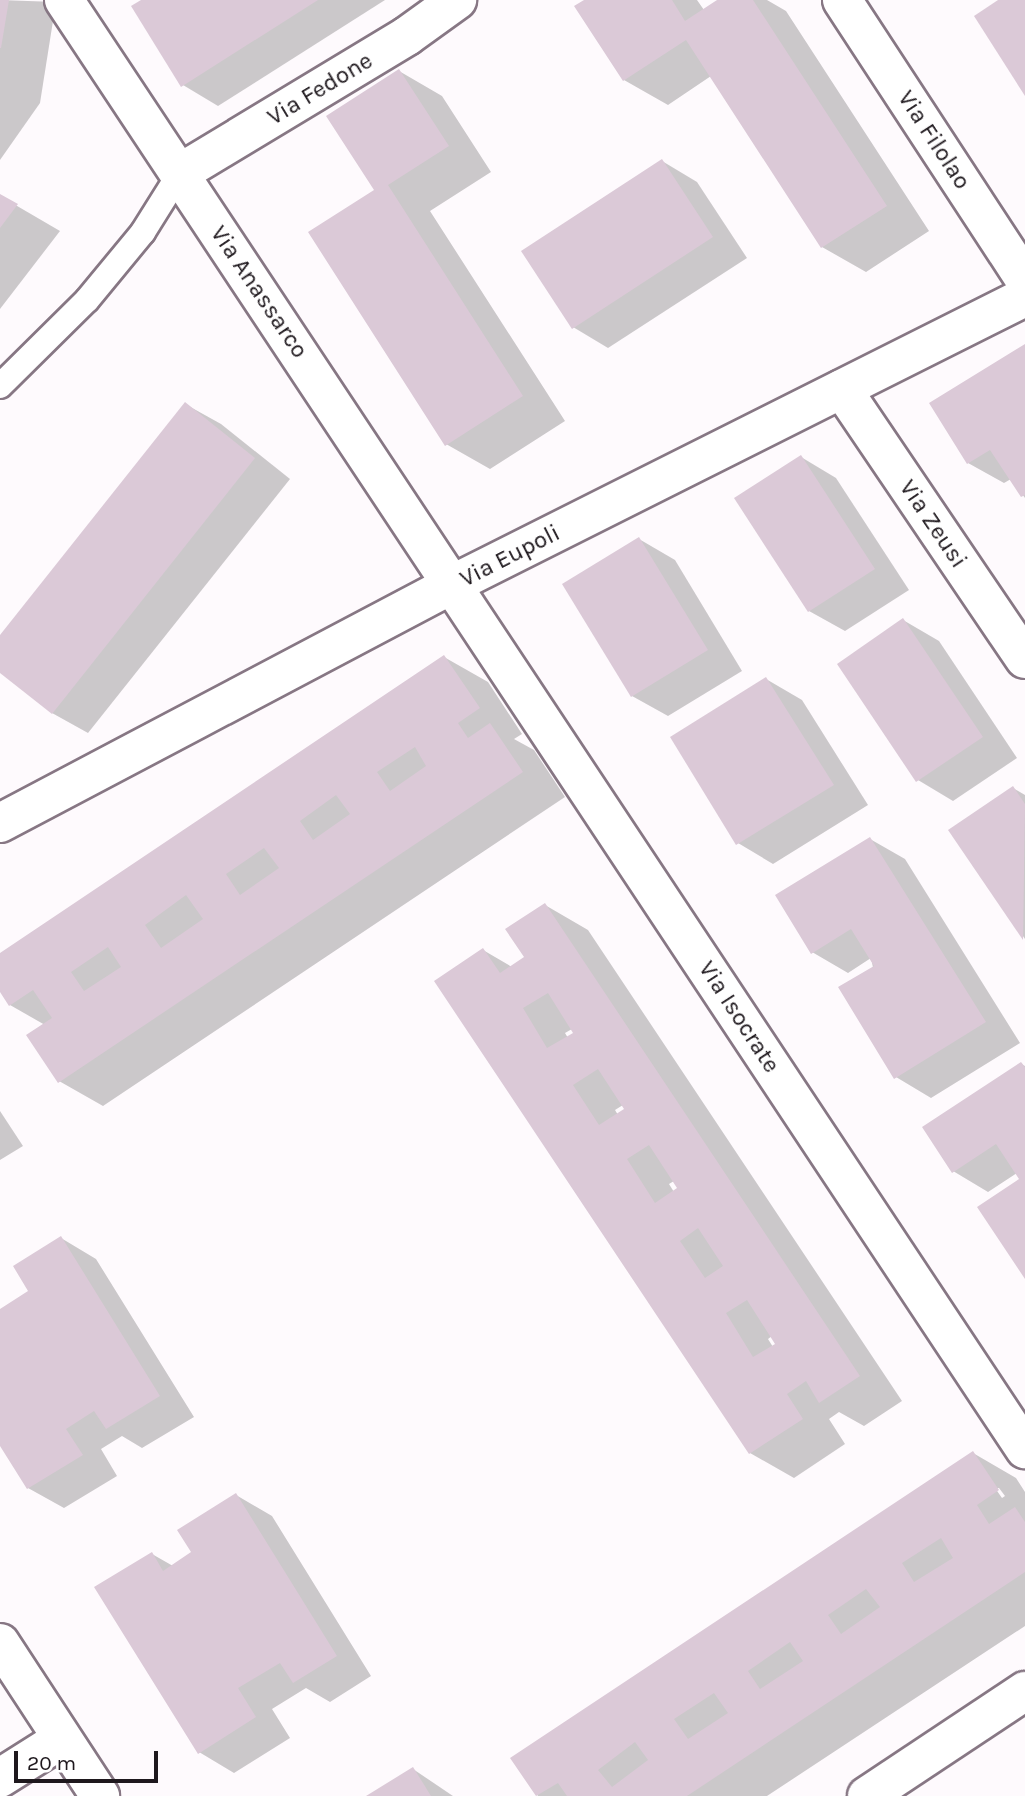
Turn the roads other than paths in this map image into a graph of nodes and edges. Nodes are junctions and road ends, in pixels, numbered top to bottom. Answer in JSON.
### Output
{"nodes":[{"id":1,"x":64,"y":0,"type":"edge"},
{"id":2,"x":457,"y":0,"type":"edge"},
{"id":3,"x":842,"y":0,"type":"edge"},
{"id":4,"x":180,"y":173,"type":"junction"},
{"id":5,"x":1025,"y":280,"type":"edge"},
{"id":6,"x":1025,"y":297,"type":"edge"},
{"id":7,"x":0,"y":386,"type":"edge"},
{"id":8,"x":842,"y":389,"type":"junction"},
{"id":9,"x":453,"y":584,"type":"junction"},
{"id":10,"x":1025,"y":659,"type":"edge"},
{"id":11,"x":0,"y":823,"type":"edge"},
{"id":12,"x":1025,"y":1449,"type":"edge"},
{"id":13,"x":0,"y":1643,"type":"edge"},
{"id":14,"x":1025,"y":1690,"type":"edge"},
{"id":15,"x":62,"y":1738,"type":"junction"},
{"id":16,"x":0,"y":1779,"type":"edge"},
{"id":17,"x":100,"y":1796,"type":"edge"},
{"id":18,"x":867,"y":1796,"type":"edge"}],
"edges":[{"from":1,"to":4,"type":"street","name":"Via Anassarco"},
{"from":2,"to":4,"type":"street","name":"Via Fedone"},
{"from":3,"to":5,"type":"street","name":"Via Filolao"},
{"from":4,"to":7,"type":"lane"},
{"from":4,"to":9,"type":"street","name":"Via Anassarco"},
{"from":6,"to":8,"type":"street","name":"Via Eupoli"},
{"from":8,"to":9,"type":"street","name":"Via Eupoli"},
{"from":8,"to":10,"type":"street","name":"Via Zeusi"},
{"from":9,"to":11,"type":"street","name":"Via Eupoli"},
{"from":9,"to":12,"type":"street","name":"Via Isocrate"},
{"from":13,"to":15,"type":"street"},
{"from":14,"to":18,"type":"street"},
{"from":15,"to":16,"type":"street"},
{"from":15,"to":17,"type":"street"}]}
